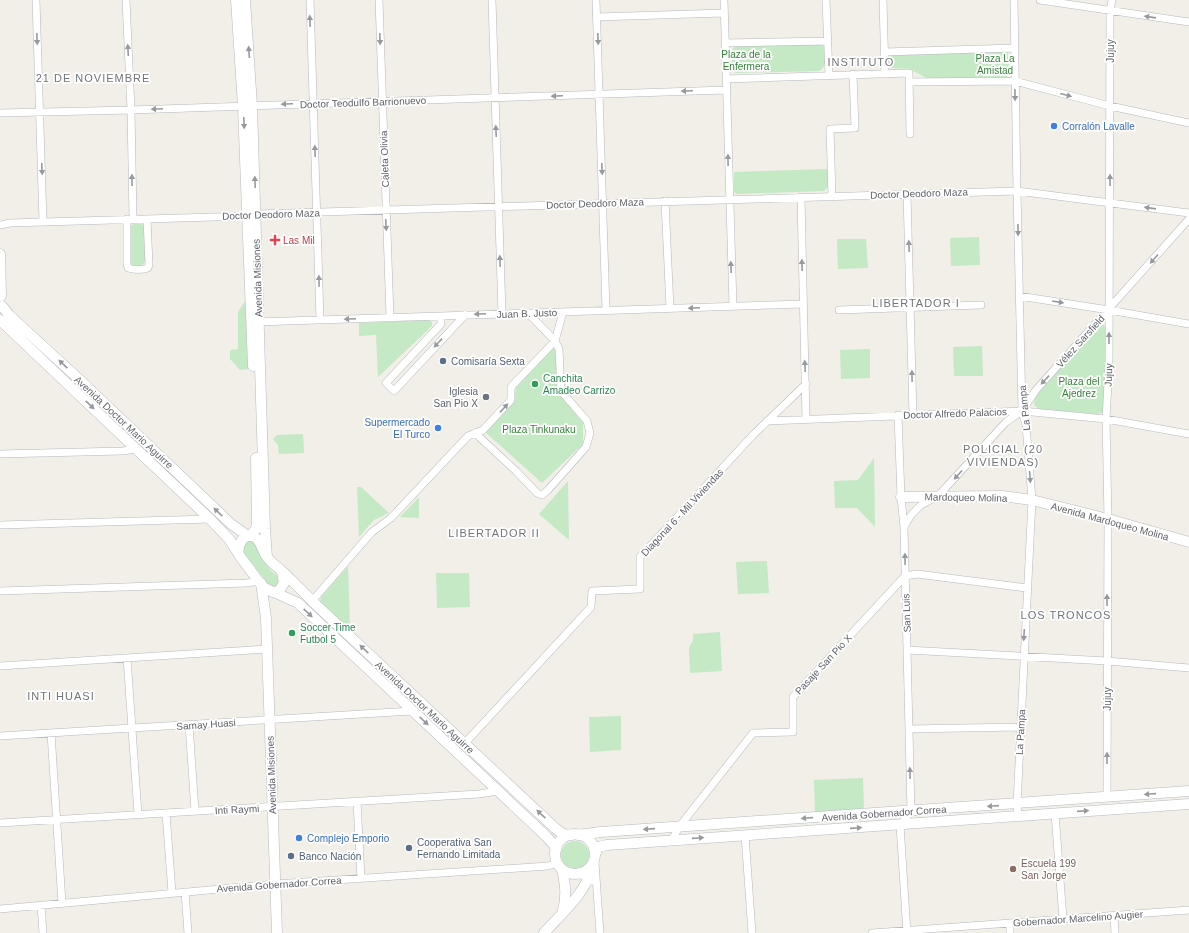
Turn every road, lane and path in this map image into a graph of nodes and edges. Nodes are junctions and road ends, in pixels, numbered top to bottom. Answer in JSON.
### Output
{"nodes":[{"id":1,"x":36,"y":0,"type":"edge"},
{"id":2,"x":126,"y":0,"type":"edge"},
{"id":3,"x":236,"y":0,"type":"edge"},
{"id":4,"x":245,"y":0,"type":"edge"},
{"id":5,"x":310,"y":0,"type":"edge"},
{"id":6,"x":379,"y":0,"type":"edge"},
{"id":7,"x":492,"y":0,"type":"edge"},
{"id":8,"x":596,"y":0,"type":"edge"},
{"id":9,"x":724,"y":0,"type":"edge"},
{"id":10,"x":826,"y":0,"type":"edge"},
{"id":11,"x":883,"y":0,"type":"edge"},
{"id":12,"x":1014,"y":0,"type":"edge"},
{"id":13,"x":1040,"y":0,"type":"edge"},
{"id":14,"x":1112,"y":0,"type":"edge"},
{"id":15,"x":1110,"y":11,"type":"junction"},
{"id":16,"x":724,"y":13,"type":"junction"},
{"id":17,"x":597,"y":17,"type":"junction"},
{"id":18,"x":1189,"y":22,"type":"edge"},
{"id":19,"x":828,"y":41,"type":"junction"},
{"id":20,"x":725,"y":43,"type":"junction"},
{"id":21,"x":1015,"y":48,"type":"junction"},
{"id":22,"x":884,"y":52,"type":"junction"},
{"id":23,"x":853,"y":74,"type":"junction"},
{"id":24,"x":884,"y":74,"type":"junction"},
{"id":25,"x":829,"y":75,"type":"junction"},
{"id":26,"x":726,"y":78,"type":"junction"},
{"id":27,"x":1015,"y":81,"type":"junction"},
{"id":28,"x":909,"y":82,"type":"junction"},
{"id":29,"x":726,"y":90,"type":"junction"},
{"id":30,"x":599,"y":94,"type":"junction"},
{"id":31,"x":495,"y":98,"type":"junction"},
{"id":32,"x":382,"y":101,"type":"junction"},
{"id":33,"x":314,"y":103,"type":"junction"},
{"id":34,"x":248,"y":106,"type":"junction"},
{"id":35,"x":1110,"y":106,"type":"junction"},
{"id":36,"x":131,"y":110,"type":"junction"},
{"id":37,"x":40,"y":111,"type":"junction"},
{"id":38,"x":0,"y":113,"type":"edge"},
{"id":39,"x":1189,"y":123,"type":"edge"},
{"id":40,"x":910,"y":134,"type":"dead end"},
{"id":41,"x":1017,"y":190,"type":"junction"},
{"id":42,"x":907,"y":194,"type":"junction"},
{"id":43,"x":832,"y":196,"type":"junction"},
{"id":44,"x":800,"y":197,"type":"junction"},
{"id":45,"x":729,"y":199,"type":"junction"},
{"id":46,"x":665,"y":201,"type":"junction"},
{"id":47,"x":603,"y":203,"type":"junction"},
{"id":48,"x":1110,"y":203,"type":"junction"},
{"id":49,"x":498,"y":206,"type":"junction"},
{"id":50,"x":386,"y":211,"type":"junction"},
{"id":51,"x":317,"y":212,"type":"junction"},
{"id":52,"x":1189,"y":214,"type":"edge"},
{"id":53,"x":252,"y":215,"type":"junction"},
{"id":54,"x":130,"y":219,"type":"junction"},
{"id":55,"x":147,"y":219,"type":"junction"},
{"id":56,"x":1189,"y":219,"type":"edge"},
{"id":57,"x":43,"y":222,"type":"junction"},
{"id":58,"x":0,"y":225,"type":"edge"},
{"id":59,"x":0,"y":254,"type":"edge"},
{"id":60,"x":1019,"y":296,"type":"junction"},
{"id":61,"x":1,"y":302,"type":"edge"},
{"id":62,"x":803,"y":304,"type":"junction"},
{"id":63,"x":981,"y":305,"type":"dead end"},
{"id":64,"x":732,"y":306,"type":"junction"},
{"id":65,"x":670,"y":308,"type":"junction"},
{"id":66,"x":910,"y":308,"type":"junction"},
{"id":67,"x":606,"y":310,"type":"junction"},
{"id":68,"x":839,"y":310,"type":"dead end"},
{"id":69,"x":1109,"y":310,"type":"junction"},
{"id":70,"x":563,"y":312,"type":"junction"},
{"id":71,"x":528,"y":313,"type":"junction"},
{"id":72,"x":502,"y":314,"type":"junction"},
{"id":73,"x":465,"y":315,"type":"junction"},
{"id":74,"x":441,"y":316,"type":"junction"},
{"id":75,"x":390,"y":317,"type":"junction"},
{"id":76,"x":0,"y":320,"type":"edge"},
{"id":77,"x":320,"y":320,"type":"junction"},
{"id":78,"x":255,"y":322,"type":"junction"},
{"id":79,"x":1189,"y":324,"type":"edge"},
{"id":80,"x":555,"y":341,"type":"junction"},
{"id":81,"x":806,"y":384,"type":"junction"},
{"id":82,"x":1022,"y":411,"type":"junction"},
{"id":83,"x":898,"y":415,"type":"junction"},
{"id":84,"x":913,"y":415,"type":"junction"},
{"id":85,"x":806,"y":419,"type":"junction"},
{"id":86,"x":1106,"y":419,"type":"junction"},
{"id":87,"x":767,"y":421,"type":"junction"},
{"id":88,"x":475,"y":433,"type":"junction"},
{"id":89,"x":1189,"y":434,"type":"edge"},
{"id":90,"x":136,"y":449,"type":"junction"},
{"id":91,"x":0,"y":454,"type":"edge"},
{"id":92,"x":901,"y":496,"type":"junction"},
{"id":93,"x":938,"y":496,"type":"junction"},
{"id":94,"x":1032,"y":500,"type":"junction"},
{"id":95,"x":210,"y":519,"type":"junction"},
{"id":96,"x":1108,"y":519,"type":"junction"},
{"id":97,"x":0,"y":525,"type":"edge"},
{"id":98,"x":904,"y":527,"type":"junction"},
{"id":99,"x":249,"y":536,"type":"junction"},
{"id":100,"x":1189,"y":542,"type":"edge"},
{"id":101,"x":239,"y":555,"type":"junction"},
{"id":102,"x":267,"y":557,"type":"junction"},
{"id":103,"x":282,"y":572,"type":"junction"},
{"id":104,"x":905,"y":576,"type":"junction"},
{"id":105,"x":260,"y":582,"type":"junction"},
{"id":106,"x":1027,"y":588,"type":"junction"},
{"id":107,"x":0,"y":591,"type":"edge"},
{"id":108,"x":276,"y":593,"type":"junction"},
{"id":109,"x":312,"y":601,"type":"junction"},
{"id":110,"x":266,"y":618,"type":"junction"},
{"id":111,"x":266,"y":649,"type":"junction"},
{"id":112,"x":907,"y":650,"type":"junction"},
{"id":113,"x":1023,"y":656,"type":"junction"},
{"id":114,"x":127,"y":658,"type":"junction"},
{"id":115,"x":1107,"y":661,"type":"junction"},
{"id":116,"x":0,"y":666,"type":"edge"},
{"id":117,"x":1189,"y":668,"type":"edge"},
{"id":118,"x":412,"y":711,"type":"junction"},
{"id":119,"x":269,"y":720,"type":"junction"},
{"id":120,"x":189,"y":725,"type":"junction"},
{"id":121,"x":1020,"y":727,"type":"junction"},
{"id":122,"x":132,"y":728,"type":"junction"},
{"id":123,"x":909,"y":728,"type":"junction"},
{"id":124,"x":51,"y":733,"type":"junction"},
{"id":125,"x":0,"y":736,"type":"edge"},
{"id":126,"x":465,"y":743,"type":"junction"},
{"id":127,"x":498,"y":791,"type":"junction"},
{"id":128,"x":1189,"y":791,"type":"edge"},
{"id":129,"x":1107,"y":797,"type":"junction"},
{"id":130,"x":357,"y":802,"type":"junction"},
{"id":131,"x":1017,"y":804,"type":"junction"},
{"id":132,"x":1189,"y":804,"type":"edge"},
{"id":133,"x":272,"y":806,"type":"junction"},
{"id":134,"x":195,"y":811,"type":"junction"},
{"id":135,"x":910,"y":812,"type":"junction"},
{"id":136,"x":166,"y":813,"type":"junction"},
{"id":137,"x":138,"y":814,"type":"junction"},
{"id":138,"x":1055,"y":814,"type":"junction"},
{"id":139,"x":1018,"y":816,"type":"junction"},
{"id":140,"x":56,"y":819,"type":"junction"},
{"id":141,"x":0,"y":822,"type":"edge"},
{"id":142,"x":900,"y":825,"type":"junction"},
{"id":143,"x":679,"y":827,"type":"junction"},
{"id":144,"x":575,"y":835,"type":"junction"},
{"id":145,"x":745,"y":835,"type":"junction"},
{"id":146,"x":672,"y":840,"type":"junction"},
{"id":147,"x":556,"y":850,"type":"junction"},
{"id":148,"x":594,"y":859,"type":"junction"},
{"id":149,"x":560,"y":866,"type":"junction"},
{"id":150,"x":575,"y":874,"type":"junction"},
{"id":151,"x":361,"y":878,"type":"junction"},
{"id":152,"x":588,"y":878,"type":"junction"},
{"id":153,"x":275,"y":884,"type":"junction"},
{"id":154,"x":597,"y":885,"type":"junction"},
{"id":155,"x":185,"y":892,"type":"junction"},
{"id":156,"x":172,"y":893,"type":"junction"},
{"id":157,"x":62,"y":903,"type":"junction"},
{"id":158,"x":41,"y":905,"type":"junction"},
{"id":159,"x":0,"y":908,"type":"edge"},
{"id":160,"x":1189,"y":910,"type":"edge"},
{"id":161,"x":561,"y":914,"type":"junction"},
{"id":162,"x":1114,"y":916,"type":"junction"},
{"id":163,"x":1063,"y":919,"type":"junction"},
{"id":164,"x":1010,"y":923,"type":"junction"},
{"id":165,"x":906,"y":932,"type":"edge"},
{"id":166,"x":43,"y":933,"type":"edge"},
{"id":167,"x":188,"y":933,"type":"edge"},
{"id":168,"x":277,"y":933,"type":"edge"},
{"id":169,"x":544,"y":933,"type":"edge"},
{"id":170,"x":600,"y":933,"type":"edge"},
{"id":171,"x":752,"y":933,"type":"edge"},
{"id":172,"x":872,"y":933,"type":"edge"},
{"id":173,"x":1010,"y":933,"type":"edge"},
{"id":174,"x":1115,"y":933,"type":"edge"}],
"edges":[{"from":1,"to":37,"type":"street","one_way":true},
{"from":36,"to":2,"type":"street","one_way":true},
{"from":3,"to":34,"type":"main road","name":"Avenida Misiones"},
{"from":34,"to":4,"type":"main road","name":"Avenida Misiones","one_way":true},
{"from":33,"to":5,"type":"street","one_way":true},
{"from":6,"to":32,"type":"street","name":"Caleta Olivia","one_way":true},
{"from":7,"to":31,"type":"street"},
{"from":8,"to":17,"type":"street"},
{"from":9,"to":16,"type":"street"},
{"from":10,"to":19,"type":"street"},
{"from":11,"to":22,"type":"street"},
{"from":12,"to":21,"type":"street","name":"La Pampa"},
{"from":13,"to":15,"type":"street"},
{"from":14,"to":15,"type":"street","name":"Jujuy"},
{"from":18,"to":15,"type":"street","one_way":true},
{"from":15,"to":35,"type":"street","name":"Jujuy"},
{"from":16,"to":17,"type":"street"},
{"from":16,"to":20,"type":"street"},
{"from":17,"to":30,"type":"street","one_way":true},
{"from":19,"to":20,"type":"street"},
{"from":19,"to":25,"type":"street"},
{"from":20,"to":26,"type":"street"},
{"from":21,"to":22,"type":"street"},
{"from":21,"to":27,"type":"street","name":"La Pampa"},
{"from":22,"to":24,"type":"street"},
{"from":23,"to":24,"type":"street"},
{"from":23,"to":25,"type":"street"},
{"from":23,"to":43,"type":"street"},
{"from":24,"to":28,"type":"street"},
{"from":25,"to":26,"type":"street"},
{"from":26,"to":29,"type":"street"},
{"from":27,"to":28,"type":"street"},
{"from":27,"to":35,"type":"street","one_way":true},
{"from":27,"to":41,"type":"street","name":"La Pampa","one_way":true},
{"from":28,"to":40,"type":"street"},
{"from":29,"to":30,"type":"street","name":"Doctor Teodulfo Barrionuevo","one_way":true},
{"from":45,"to":29,"type":"street","one_way":true},
{"from":30,"to":31,"type":"street","name":"Doctor Teodulfo Barrionuevo","one_way":true},
{"from":30,"to":47,"type":"street","one_way":true},
{"from":31,"to":32,"type":"street","name":"Doctor Teodulfo Barrionuevo"},
{"from":49,"to":31,"type":"street","one_way":true},
{"from":32,"to":33,"type":"street","name":"Doctor Teodulfo Barrionuevo"},
{"from":32,"to":50,"type":"street","name":"Caleta Olivia"},
{"from":33,"to":34,"type":"street","name":"Doctor Teodulfo Barrionuevo","one_way":true},
{"from":51,"to":33,"type":"street","one_way":true},
{"from":34,"to":36,"type":"street","name":"Doctor Teodulfo Barrionuevo","one_way":true},
{"from":34,"to":53,"type":"main road","name":"Avenida Misiones"},
{"from":35,"to":39,"type":"street"},
{"from":48,"to":35,"type":"street","name":"Jujuy","one_way":true},
{"from":36,"to":37,"type":"street","name":"Doctor Teodulfo Barrionuevo"},
{"from":54,"to":36,"type":"street","one_way":true},
{"from":37,"to":38,"type":"street","name":"Doctor Teodulfo Barrionuevo"},
{"from":37,"to":57,"type":"street","one_way":true},
{"from":41,"to":42,"type":"street","name":"Doctor Deodoro Maza"},
{"from":41,"to":48,"type":"street","name":"Doctor Deodoro Maza"},
{"from":41,"to":60,"type":"street","name":"La Pampa","one_way":true},
{"from":42,"to":43,"type":"street","name":"Doctor Deodoro Maza"},
{"from":66,"to":42,"type":"street","one_way":true},
{"from":43,"to":44,"type":"street","name":"Doctor Deodoro Maza"},
{"from":44,"to":45,"type":"street","name":"Doctor Deodoro Maza"},
{"from":62,"to":44,"type":"street","one_way":true},
{"from":45,"to":46,"type":"street","name":"Doctor Deodoro Maza"},
{"from":64,"to":45,"type":"street","one_way":true},
{"from":46,"to":47,"type":"street","name":"Doctor Deodoro Maza"},
{"from":46,"to":65,"type":"street"},
{"from":47,"to":49,"type":"street","name":"Doctor Deodoro Maza"},
{"from":47,"to":67,"type":"street"},
{"from":52,"to":48,"type":"street","name":"Doctor Deodoro Maza","one_way":true},
{"from":48,"to":69,"type":"street","name":"Jujuy"},
{"from":49,"to":50,"type":"street","name":"Doctor Deodoro Maza"},
{"from":72,"to":49,"type":"street","one_way":true},
{"from":50,"to":51,"type":"street","name":"Doctor Deodoro Maza"},
{"from":50,"to":75,"type":"street","name":"Caleta Olivia","one_way":true},
{"from":51,"to":53,"type":"street","name":"Doctor Deodoro Maza"},
{"from":77,"to":51,"type":"street","one_way":true},
{"from":53,"to":55,"type":"street","name":"Doctor Deodoro Maza"},
{"from":53,"to":78,"type":"main road","name":"Avenida Misiones"},
{"from":54,"to":55,"type":"street","name":"Doctor Deodoro Maza"},
{"from":54,"to":55,"type":"street"},
{"from":54,"to":57,"type":"street","name":"Doctor Deodoro Maza"},
{"from":56,"to":69,"type":"street","name":"Vélez Sarsfield","one_way":true},
{"from":57,"to":58,"type":"street","name":"Doctor Deodoro Maza"},
{"from":59,"to":61,"type":"main road"},
{"from":60,"to":69,"type":"street","one_way":true},
{"from":60,"to":82,"type":"street","name":"La Pampa"},
{"from":99,"to":61,"type":"main road","name":"Avenida Doctor Mario Aguirre","one_way":true},
{"from":62,"to":64,"type":"street","name":"Juan B. Justo"},
{"from":81,"to":62,"type":"street","one_way":true},
{"from":63,"to":66,"type":"street"},
{"from":64,"to":65,"type":"street","name":"Juan B. Justo","one_way":true},
{"from":65,"to":67,"type":"street","name":"Juan B. Justo"},
{"from":66,"to":68,"type":"street"},
{"from":84,"to":66,"type":"street","one_way":true},
{"from":67,"to":70,"type":"street","name":"Juan B. Justo"},
{"from":69,"to":79,"type":"street"},
{"from":69,"to":82,"type":"street","name":"Vélez Sarsfield","one_way":true},
{"from":86,"to":69,"type":"street","name":"Jujuy","one_way":true},
{"from":70,"to":71,"type":"street","name":"Juan B. Justo"},
{"from":70,"to":80,"type":"street"},
{"from":71,"to":72,"type":"street","name":"Juan B. Justo"},
{"from":71,"to":80,"type":"street"},
{"from":72,"to":73,"type":"street","name":"Juan B. Justo","one_way":true},
{"from":73,"to":74,"type":"street","name":"Juan B. Justo"},
{"from":73,"to":74,"type":"street","one_way":true},
{"from":74,"to":75,"type":"street","name":"Juan B. Justo"},
{"from":75,"to":77,"type":"street","name":"Juan B. Justo","one_way":true},
{"from":76,"to":90,"type":"main road","name":"Avenida Doctor Mario Aguirre","one_way":true},
{"from":77,"to":78,"type":"street","name":"Juan B. Justo"},
{"from":78,"to":99,"type":"main road","name":"Avenida Misiones"},
{"from":78,"to":102,"type":"main road","name":"Avenida Misiones"},
{"from":88,"to":80,"type":"street","one_way":true},
{"from":80,"to":88,"type":"street"},
{"from":81,"to":85,"type":"street"},
{"from":81,"to":87,"type":"street","name":"Diagonal 6 - Mil Viviendas"},
{"from":82,"to":84,"type":"street","name":"Doctor Alfredo Palacios"},
{"from":82,"to":86,"type":"street","name":"Doctor Alfredo Palacios"},
{"from":82,"to":93,"type":"street","name":"Vélez Sarsfield","one_way":true},
{"from":82,"to":94,"type":"street","name":"La Pampa","one_way":true},
{"from":83,"to":84,"type":"street","name":"Doctor Alfredo Palacios"},
{"from":83,"to":85,"type":"street","name":"Doctor Alfredo Palacios"},
{"from":83,"to":92,"type":"street","name":"San Luis"},
{"from":85,"to":87,"type":"street","name":"Doctor Alfredo Palacios"},
{"from":86,"to":89,"type":"street","name":"Doctor Alfredo Palacios"},
{"from":86,"to":96,"type":"street","name":"Jujuy"},
{"from":87,"to":126,"type":"street","name":"Diagonal 6 - Mil Viviendas"},
{"from":88,"to":109,"type":"street"},
{"from":90,"to":91,"type":"street"},
{"from":90,"to":95,"type":"main road","name":"Avenida Doctor Mario Aguirre"},
{"from":92,"to":93,"type":"main road","name":"Mardoqueo Molina"},
{"from":92,"to":98,"type":"street","name":"San Luis"},
{"from":93,"to":94,"type":"main road","name":"Mardoqueo Molina"},
{"from":93,"to":98,"type":"street","name":"Vélez Sarsfield"},
{"from":94,"to":96,"type":"main road","name":"Avenida Mardoqueo Molina"},
{"from":94,"to":106,"type":"street","name":"La Pampa"},
{"from":95,"to":97,"type":"street"},
{"from":95,"to":101,"type":"main road","name":"Avenida Doctor Mario Aguirre"},
{"from":96,"to":100,"type":"main road","name":"Avenida Mardoqueo Molina"},
{"from":115,"to":96,"type":"street","name":"Jujuy","one_way":true},
{"from":104,"to":98,"type":"street","name":"San Luis","one_way":true},
{"from":99,"to":101,"type":"main road","name":"Avenida Misiones"},
{"from":99,"to":102,"type":"main road","name":"Avenida Doctor Mario Aguirre"},
{"from":101,"to":105,"type":"main road","name":"Avenida Doctor Mario Aguirre"},
{"from":102,"to":103,"type":"main road","name":"Avenida Doctor Mario Aguirre"},
{"from":103,"to":108,"type":"main road","name":"Avenida Misiones"},
{"from":103,"to":109,"type":"main road","name":"Avenida Doctor Mario Aguirre"},
{"from":104,"to":106,"type":"street"},
{"from":104,"to":112,"type":"street","name":"San Luis"},
{"from":104,"to":143,"type":"street","name":"Pasaje San Pio X"},
{"from":105,"to":107,"type":"street"},
{"from":105,"to":108,"type":"main road","name":"Avenida Doctor Mario Aguirre"},
{"from":105,"to":110,"type":"main road","name":"Avenida Misiones"},
{"from":106,"to":113,"type":"street","name":"La Pampa","one_way":true},
{"from":108,"to":110,"type":"main road","name":"Avenida Misiones"},
{"from":108,"to":118,"type":"main road","name":"Avenida Doctor Mario Aguirre","one_way":true},
{"from":126,"to":109,"type":"main road","name":"Avenida Doctor Mario Aguirre","one_way":true},
{"from":110,"to":111,"type":"main road","name":"Avenida Misiones"},
{"from":111,"to":114,"type":"street"},
{"from":111,"to":119,"type":"main road","name":"Avenida Misiones"},
{"from":112,"to":113,"type":"street"},
{"from":112,"to":123,"type":"street","name":"San Luis"},
{"from":113,"to":115,"type":"street"},
{"from":113,"to":121,"type":"street","name":"La Pampa"},
{"from":114,"to":116,"type":"street"},
{"from":114,"to":122,"type":"street"},
{"from":115,"to":117,"type":"street"},
{"from":129,"to":115,"type":"street","name":"Jujuy","one_way":true},
{"from":118,"to":119,"type":"street","name":"Samay Huasi"},
{"from":118,"to":127,"type":"main road","name":"Avenida Doctor Mario Aguirre","one_way":true},
{"from":119,"to":120,"type":"street","name":"Samay Huasi"},
{"from":119,"to":133,"type":"main road","name":"Avenida Misiones"},
{"from":120,"to":122,"type":"street","name":"Samay Huasi"},
{"from":120,"to":134,"type":"street"},
{"from":121,"to":123,"type":"street"},
{"from":121,"to":131,"type":"street","name":"La Pampa"},
{"from":122,"to":124,"type":"street","name":"Samay Huasi"},
{"from":122,"to":137,"type":"street"},
{"from":135,"to":123,"type":"street","name":"San Luis","one_way":true},
{"from":124,"to":125,"type":"street","name":"Samay Huasi"},
{"from":124,"to":140,"type":"street"},
{"from":144,"to":126,"type":"main road","name":"Avenida Doctor Mario Aguirre","one_way":true},
{"from":127,"to":130,"type":"street","name":"Inti Raymi"},
{"from":127,"to":147,"type":"main road","name":"Avenida Doctor Mario Aguirre"},
{"from":128,"to":129,"type":"main road","name":"Avenida Gobernador Correa","one_way":true},
{"from":129,"to":131,"type":"main road","name":"Avenida Gobernador Correa"},
{"from":130,"to":133,"type":"street","name":"Inti Raymi"},
{"from":130,"to":151,"type":"street"},
{"from":131,"to":135,"type":"main road","name":"Avenida Gobernador Correa","one_way":true},
{"from":131,"to":139,"type":"street","name":"La Pampa"},
{"from":138,"to":132,"type":"main road","name":"Avenida Gobernador Correa","one_way":true},
{"from":133,"to":134,"type":"street","name":"Inti Raymi"},
{"from":133,"to":153,"type":"main road","name":"Avenida Misiones"},
{"from":134,"to":136,"type":"street","name":"Inti Raymi"},
{"from":135,"to":142,"type":"street"},
{"from":135,"to":143,"type":"main road","name":"Avenida Gobernador Correa","one_way":true},
{"from":136,"to":137,"type":"street","name":"Inti Raymi"},
{"from":136,"to":156,"type":"street"},
{"from":137,"to":140,"type":"street","name":"Inti Raymi"},
{"from":138,"to":139,"type":"main road","name":"Avenida Gobernador Correa"},
{"from":138,"to":163,"type":"street"},
{"from":139,"to":142,"type":"main road","name":"Avenida Gobernador Correa"},
{"from":140,"to":141,"type":"street","name":"Inti Raymi"},
{"from":140,"to":157,"type":"street"},
{"from":145,"to":142,"type":"main road","name":"Avenida Gobernador Correa","one_way":true},
{"from":142,"to":165,"type":"street"},
{"from":143,"to":144,"type":"main road","name":"Avenida Gobernador Correa","one_way":true},
{"from":143,"to":146,"type":"street"},
{"from":144,"to":147,"type":"main road"},
{"from":144,"to":148,"type":"main road"},
{"from":146,"to":145,"type":"main road","name":"Avenida Gobernador Correa","one_way":true},
{"from":145,"to":171,"type":"street"},
{"from":146,"to":148,"type":"main road","name":"Avenida Gobernador Correa"},
{"from":147,"to":149,"type":"main road"},
{"from":148,"to":150,"type":"main road"},
{"from":148,"to":152,"type":"main road"},
{"from":148,"to":154,"type":"street"},
{"from":149,"to":150,"type":"main road"},
{"from":149,"to":151,"type":"street","name":"Avenida Gobernador Correa"},
{"from":149,"to":161,"type":"main road"},
{"from":150,"to":152,"type":"street"},
{"from":151,"to":153,"type":"street","name":"Avenida Gobernador Correa"},
{"from":152,"to":154,"type":"street"},
{"from":152,"to":161,"type":"main road"},
{"from":153,"to":155,"type":"street","name":"Avenida Gobernador Correa"},
{"from":153,"to":168,"type":"main road","name":"Avenida Misiones"},
{"from":154,"to":170,"type":"street"},
{"from":155,"to":156,"type":"street","name":"Avenida Gobernador Correa"},
{"from":155,"to":167,"type":"street"},
{"from":156,"to":157,"type":"street","name":"Avenida Gobernador Correa"},
{"from":157,"to":158,"type":"street","name":"Avenida Gobernador Correa"},
{"from":158,"to":159,"type":"street","name":"Avenida Gobernador Correa"},
{"from":158,"to":166,"type":"street"},
{"from":160,"to":162,"type":"street","name":"Gobernador Marcelino Augier"},
{"from":161,"to":169,"type":"main road"},
{"from":162,"to":163,"type":"street","name":"Gobernador Marcelino Augier"},
{"from":162,"to":174,"type":"street"},
{"from":163,"to":164,"type":"street","name":"Gobernador Marcelino Augier"},
{"from":164,"to":165,"type":"street","name":"Gobernador Marcelino Augier"},
{"from":164,"to":173,"type":"street"},
{"from":165,"to":172,"type":"street","name":"Gobernador Marcelino Augier"}]}
